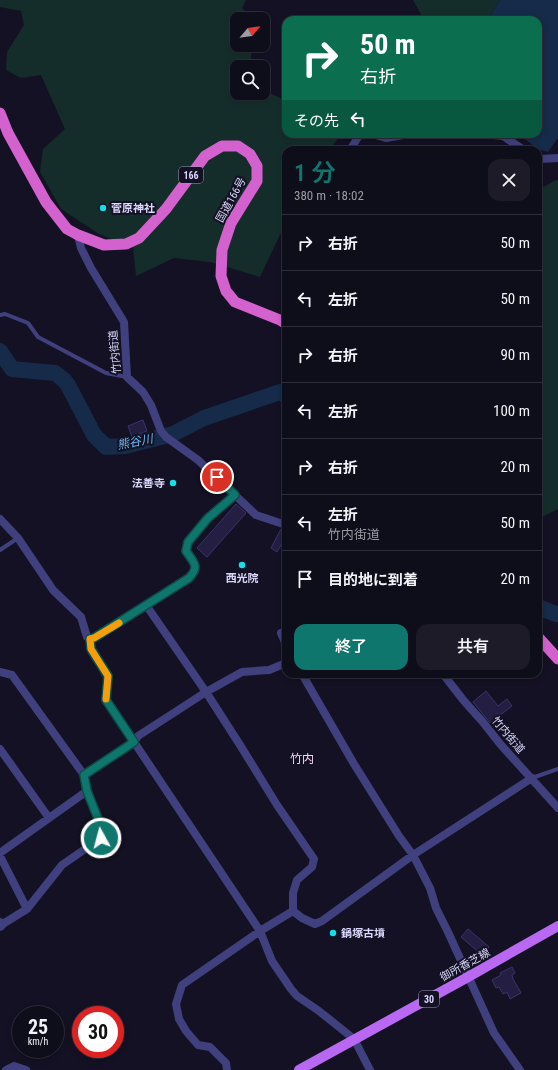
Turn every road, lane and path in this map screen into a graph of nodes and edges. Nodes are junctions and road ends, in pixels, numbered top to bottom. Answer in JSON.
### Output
{"nodes":[{"id":1,"x":0,"y":113,"type":"edge"},
{"id":2,"x":506,"y":138,"type":"edge"},
{"id":3,"x":518,"y":146,"type":"edge"},
{"id":4,"x":558,"y":158,"type":"edge"},
{"id":5,"x":542,"y":159,"type":"edge"},
{"id":6,"x":78,"y":235,"type":"junction"},
{"id":7,"x":0,"y":315,"type":"edge"},
{"id":8,"x":282,"y":321,"type":"edge"},
{"id":9,"x":127,"y":377,"type":"junction"},
{"id":10,"x":235,"y":495,"type":"junction"},
{"id":11,"x":0,"y":519,"type":"edge"},
{"id":12,"x":282,"y":524,"type":"edge"},
{"id":13,"x":18,"y":538,"type":"junction"},
{"id":14,"x":0,"y":550,"type":"edge"},
{"id":15,"x":146,"y":605,"type":"junction"},
{"id":16,"x":90,"y":639,"type":"junction"},
{"id":17,"x":542,"y":641,"type":"edge"},
{"id":18,"x":558,"y":659,"type":"edge"},
{"id":19,"x":282,"y":665,"type":"edge"},
{"id":20,"x":0,"y":672,"type":"edge"},
{"id":21,"x":305,"y":678,"type":"edge"},
{"id":22,"x":446,"y":678,"type":"edge"},
{"id":23,"x":206,"y":692,"type":"junction"},
{"id":24,"x":134,"y":742,"type":"junction"},
{"id":25,"x":0,"y":749,"type":"edge"},
{"id":26,"x":558,"y":769,"type":"edge"},
{"id":27,"x":84,"y":775,"type":"junction"},
{"id":28,"x":532,"y":778,"type":"junction"},
{"id":29,"x":87,"y":791,"type":"junction"},
{"id":30,"x":558,"y":808,"type":"edge"},
{"id":31,"x":50,"y":818,"type":"junction"},
{"id":32,"x":0,"y":853,"type":"edge"},
{"id":33,"x":413,"y":855,"type":"junction"},
{"id":34,"x":0,"y":856,"type":"edge"},
{"id":35,"x":27,"y":909,"type":"junction"},
{"id":36,"x":293,"y":911,"type":"junction"},
{"id":37,"x":0,"y":925,"type":"edge"},
{"id":38,"x":558,"y":926,"type":"edge"},
{"id":39,"x":260,"y":931,"type":"junction"},
{"id":40,"x":468,"y":977,"type":"junction"},
{"id":41,"x":354,"y":1039,"type":"junction"},
{"id":42,"x":6,"y":1070,"type":"edge"},
{"id":43,"x":26,"y":1070,"type":"edge"},
{"id":44,"x":227,"y":1070,"type":"edge"},
{"id":45,"x":298,"y":1070,"type":"edge"},
{"id":46,"x":370,"y":1070,"type":"edge"},
{"id":47,"x":520,"y":1070,"type":"edge"}],
"edges":[{"from":1,"to":6,"type":"highway","name":"国道166号","number":"166"},
{"from":2,"to":3,"type":"street"},
{"from":4,"to":5,"type":"street"},
{"from":6,"to":8,"type":"highway","name":"国道166号","number":"166"},
{"from":6,"to":9,"type":"street","name":"竹内街道"},
{"from":7,"to":9,"type":"lane"},
{"from":9,"to":10,"type":"street","name":"竹内街道"},
{"from":10,"to":12,"type":"street","name":"竹内街道"},
{"from":10,"to":15,"type":"street"},
{"from":11,"to":13,"type":"street"},
{"from":13,"to":14,"type":"lane"},
{"from":13,"to":16,"type":"street"},
{"from":15,"to":16,"type":"street"},
{"from":15,"to":23,"type":"street"},
{"from":16,"to":24,"type":"street"},
{"from":17,"to":18,"type":"highway"},
{"from":19,"to":23,"type":"street"},
{"from":20,"to":27,"type":"street"},
{"from":21,"to":33,"type":"street"},
{"from":22,"to":28,"type":"street","name":"竹内街道"},
{"from":23,"to":24,"type":"street"},
{"from":23,"to":36,"type":"street"},
{"from":24,"to":27,"type":"street"},
{"from":24,"to":39,"type":"street"},
{"from":25,"to":31,"type":"street"},
{"from":26,"to":28,"type":"lane"},
{"from":27,"to":29,"type":"street"},
{"from":28,"to":30,"type":"street","name":"竹内街道"},
{"from":28,"to":33,"type":"street"},
{"from":29,"to":31,"type":"street"},
{"from":29,"to":35,"type":"street"},
{"from":31,"to":32,"type":"street"},
{"from":33,"to":36,"type":"street"},
{"from":33,"to":40,"type":"street"},
{"from":34,"to":35,"type":"street"},
{"from":35,"to":37,"type":"street"},
{"from":36,"to":39,"type":"street"},
{"from":38,"to":40,"type":"main road","name":"御所香芝線","number":"30"},
{"from":39,"to":41,"type":"street"},
{"from":39,"to":44,"type":"street"},
{"from":40,"to":41,"type":"main road","name":"御所香芝線","number":"30"},
{"from":40,"to":47,"type":"street"},
{"from":41,"to":45,"type":"main road","name":"御所香芝線","number":"30"},
{"from":41,"to":46,"type":"street"},
{"from":42,"to":43,"type":"street"}]}
